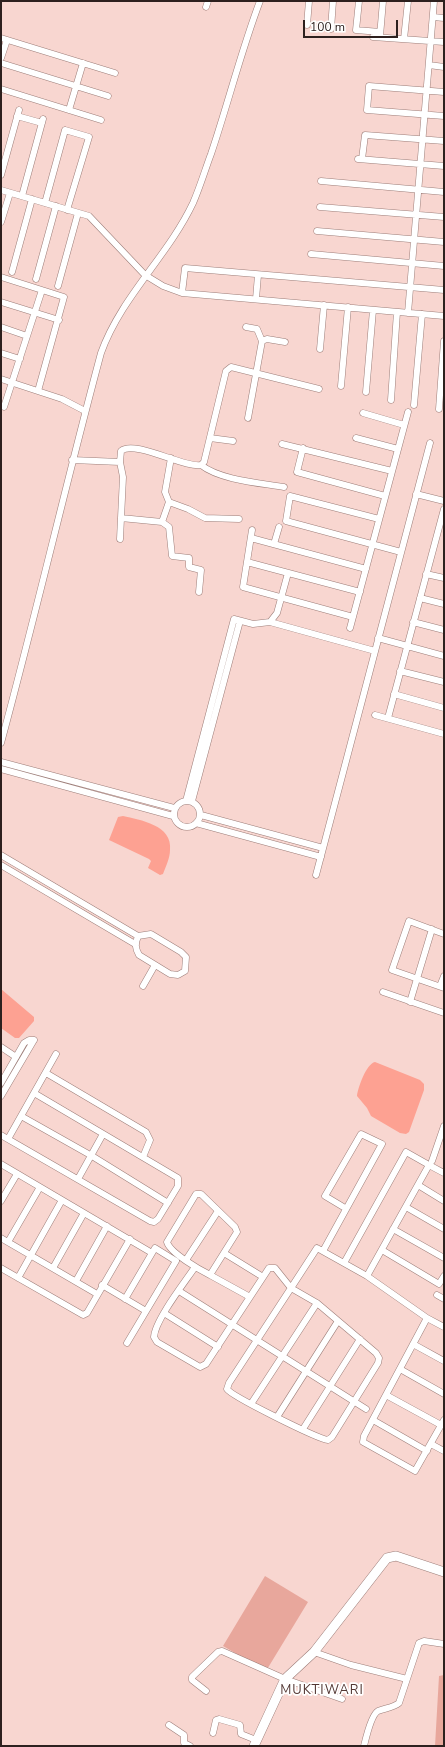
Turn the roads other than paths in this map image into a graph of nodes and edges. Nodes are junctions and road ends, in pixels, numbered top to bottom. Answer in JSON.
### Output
{"nodes":[{"id":1,"x":260,"y":1,"type":"edge"},
{"id":2,"x":309,"y":1,"type":"edge"},
{"id":3,"x":333,"y":1,"type":"edge"},
{"id":4,"x":358,"y":1,"type":"edge"},
{"id":5,"x":383,"y":1,"type":"edge"},
{"id":6,"x":408,"y":1,"type":"edge"},
{"id":7,"x":434,"y":1,"type":"edge"},
{"id":8,"x":433,"y":17,"type":"junction"},
{"id":9,"x":444,"y":18,"type":"edge"},
{"id":10,"x":307,"y":25,"type":"dead end"},
{"id":11,"x":331,"y":29,"type":"dead end"},
{"id":12,"x":378,"y":35,"type":"junction"},
{"id":13,"x":4,"y":39,"type":"edge"},
{"id":14,"x":404,"y":39,"type":"junction"},
{"id":15,"x":431,"y":41,"type":"junction"},
{"id":16,"x":444,"y":42,"type":"edge"},
{"id":17,"x":1,"y":58,"type":"edge"},
{"id":18,"x":1,"y":63,"type":"edge"},
{"id":19,"x":83,"y":63,"type":"junction"},
{"id":20,"x":429,"y":65,"type":"junction"},
{"id":21,"x":444,"y":67,"type":"edge"},
{"id":22,"x":115,"y":73,"type":"dead end"},
{"id":23,"x":76,"y":86,"type":"junction"},
{"id":24,"x":1,"y":88,"type":"edge"},
{"id":25,"x":427,"y":90,"type":"junction"},
{"id":26,"x":444,"y":92,"type":"edge"},
{"id":27,"x":108,"y":96,"type":"dead end"},
{"id":28,"x":69,"y":110,"type":"junction"},
{"id":29,"x":425,"y":115,"type":"junction"},
{"id":30,"x":444,"y":116,"type":"edge"},
{"id":31,"x":101,"y":120,"type":"dead end"},
{"id":32,"x":422,"y":140,"type":"junction"},
{"id":33,"x":444,"y":141,"type":"edge"},
{"id":34,"x":420,"y":164,"type":"junction"},
{"id":35,"x":444,"y":166,"type":"edge"},
{"id":36,"x":1,"y":175,"type":"edge"},
{"id":37,"x":321,"y":181,"type":"dead end"},
{"id":38,"x":1,"y":190,"type":"edge"},
{"id":39,"x":418,"y":190,"type":"junction"},
{"id":40,"x":444,"y":192,"type":"edge"},
{"id":41,"x":10,"y":193,"type":"junction"},
{"id":42,"x":22,"y":196,"type":"junction"},
{"id":43,"x":32,"y":199,"type":"junction"},
{"id":44,"x":45,"y":203,"type":"junction"},
{"id":45,"x":56,"y":206,"type":"junction"},
{"id":46,"x":320,"y":206,"type":"dead end"},
{"id":47,"x":67,"y":210,"type":"junction"},
{"id":48,"x":78,"y":213,"type":"junction"},
{"id":49,"x":416,"y":215,"type":"junction"},
{"id":50,"x":444,"y":217,"type":"edge"},
{"id":51,"x":1,"y":222,"type":"edge"},
{"id":52,"x":317,"y":231,"type":"dead end"},
{"id":53,"x":414,"y":239,"type":"junction"},
{"id":54,"x":444,"y":242,"type":"edge"},
{"id":55,"x":311,"y":254,"type":"dead end"},
{"id":56,"x":412,"y":263,"type":"junction"},
{"id":57,"x":444,"y":266,"type":"edge"},
{"id":58,"x":12,"y":272,"type":"dead end"},
{"id":59,"x":145,"y":275,"type":"junction"},
{"id":60,"x":258,"y":275,"type":"junction"},
{"id":61,"x":1,"y":277,"type":"edge"},
{"id":62,"x":36,"y":279,"type":"dead end"},
{"id":63,"x":58,"y":286,"type":"dead end"},
{"id":64,"x":410,"y":287,"type":"junction"},
{"id":65,"x":42,"y":290,"type":"junction"},
{"id":66,"x":444,"y":290,"type":"edge"},
{"id":67,"x":182,"y":293,"type":"junction"},
{"id":68,"x":256,"y":299,"type":"junction"},
{"id":69,"x":1,"y":302,"type":"edge"},
{"id":70,"x":324,"y":305,"type":"junction"},
{"id":71,"x":348,"y":307,"type":"junction"},
{"id":72,"x":373,"y":310,"type":"junction"},
{"id":73,"x":35,"y":312,"type":"junction"},
{"id":74,"x":397,"y":312,"type":"junction"},
{"id":75,"x":408,"y":313,"type":"junction"},
{"id":76,"x":422,"y":314,"type":"junction"},
{"id":77,"x":444,"y":316,"type":"edge"},
{"id":78,"x":59,"y":320,"type":"junction"},
{"id":79,"x":1,"y":327,"type":"edge"},
{"id":80,"x":246,"y":327,"type":"dead end"},
{"id":81,"x":27,"y":336,"type":"junction"},
{"id":82,"x":262,"y":340,"type":"junction"},
{"id":83,"x":444,"y":341,"type":"edge"},
{"id":84,"x":285,"y":342,"type":"dead end"},
{"id":85,"x":320,"y":349,"type":"dead end"},
{"id":86,"x":1,"y":353,"type":"edge"},
{"id":87,"x":20,"y":359,"type":"junction"},
{"id":88,"x":257,"y":372,"type":"junction"},
{"id":89,"x":1,"y":380,"type":"edge"},
{"id":90,"x":12,"y":383,"type":"junction"},
{"id":91,"x":341,"y":386,"type":"dead end"},
{"id":92,"x":319,"y":389,"type":"dead end"},
{"id":93,"x":38,"y":391,"type":"junction"},
{"id":94,"x":366,"y":392,"type":"dead end"},
{"id":95,"x":391,"y":400,"type":"dead end"},
{"id":96,"x":414,"y":405,"type":"dead end"},
{"id":97,"x":1,"y":406,"type":"edge"},
{"id":98,"x":439,"y":409,"type":"dead end"},
{"id":99,"x":86,"y":411,"type":"junction"},
{"id":100,"x":408,"y":412,"type":"dead end"},
{"id":101,"x":363,"y":414,"type":"dead end"},
{"id":102,"x":248,"y":418,"type":"dead end"},
{"id":103,"x":404,"y":425,"type":"junction"},
{"id":104,"x":210,"y":438,"type":"junction"},
{"id":105,"x":356,"y":438,"type":"dead end"},
{"id":106,"x":233,"y":441,"type":"dead end"},
{"id":107,"x":430,"y":443,"type":"dead end"},
{"id":108,"x":282,"y":444,"type":"dead end"},
{"id":109,"x":303,"y":448,"type":"junction"},
{"id":110,"x":398,"y":450,"type":"junction"},
{"id":111,"x":171,"y":458,"type":"junction"},
{"id":112,"x":78,"y":461,"type":"junction"},
{"id":113,"x":120,"y":462,"type":"junction"},
{"id":114,"x":201,"y":465,"type":"junction"},
{"id":115,"x":392,"y":471,"type":"junction"},
{"id":116,"x":284,"y":487,"type":"dead end"},
{"id":117,"x":416,"y":494,"type":"junction"},
{"id":118,"x":385,"y":496,"type":"junction"},
{"id":119,"x":444,"y":501,"type":"edge"},
{"id":120,"x":169,"y":502,"type":"junction"},
{"id":121,"x":444,"y":509,"type":"edge"},
{"id":122,"x":121,"y":518,"type":"junction"},
{"id":123,"x":239,"y":519,"type":"dead end"},
{"id":124,"x":379,"y":519,"type":"junction"},
{"id":125,"x":162,"y":522,"type":"junction"},
{"id":126,"x":279,"y":527,"type":"dead end"},
{"id":127,"x":252,"y":530,"type":"dead end"},
{"id":128,"x":251,"y":538,"type":"junction"},
{"id":129,"x":120,"y":539,"type":"dead end"},
{"id":130,"x":274,"y":544,"type":"junction"},
{"id":131,"x":373,"y":544,"type":"junction"},
{"id":132,"x":401,"y":552,"type":"junction"},
{"id":133,"x":247,"y":562,"type":"junction"},
{"id":134,"x":366,"y":569,"type":"junction"},
{"id":135,"x":288,"y":573,"type":"junction"},
{"id":136,"x":426,"y":574,"type":"junction"},
{"id":137,"x":444,"y":578,"type":"edge"},
{"id":138,"x":200,"y":592,"type":"dead end"},
{"id":139,"x":360,"y":592,"type":"junction"},
{"id":140,"x":282,"y":597,"type":"junction"},
{"id":141,"x":420,"y":598,"type":"junction"},
{"id":142,"x":444,"y":604,"type":"edge"},
{"id":143,"x":353,"y":617,"type":"junction"},
{"id":144,"x":270,"y":622,"type":"junction"},
{"id":145,"x":413,"y":622,"type":"junction"},
{"id":146,"x":350,"y":628,"type":"dead end"},
{"id":147,"x":444,"y":630,"type":"edge"},
{"id":148,"x":378,"y":638,"type":"junction"},
{"id":149,"x":407,"y":646,"type":"junction"},
{"id":150,"x":375,"y":651,"type":"junction"},
{"id":151,"x":444,"y":656,"type":"edge"},
{"id":152,"x":400,"y":671,"type":"junction"},
{"id":153,"x":444,"y":682,"type":"edge"},
{"id":154,"x":394,"y":694,"type":"junction"},
{"id":155,"x":444,"y":708,"type":"edge"},
{"id":156,"x":376,"y":715,"type":"dead end"},
{"id":157,"x":388,"y":718,"type":"junction"},
{"id":158,"x":444,"y":734,"type":"edge"},
{"id":159,"x":1,"y":743,"type":"edge"},
{"id":160,"x":1,"y":762,"type":"edge"},
{"id":161,"x":1,"y":769,"type":"edge"},
{"id":162,"x":189,"y":801,"type":"junction"},
{"id":163,"x":174,"y":808,"type":"junction"},
{"id":164,"x":200,"y":815,"type":"junction"},
{"id":165,"x":173,"y":816,"type":"junction"},
{"id":166,"x":196,"y":824,"type":"junction"},
{"id":167,"x":323,"y":848,"type":"junction"},
{"id":168,"x":1,"y":855,"type":"edge"},
{"id":169,"x":321,"y":857,"type":"junction"},
{"id":170,"x":1,"y":865,"type":"edge"},
{"id":171,"x":316,"y":875,"type":"dead end"},
{"id":172,"x":62,"y":891,"type":"junction"},
{"id":173,"x":58,"y":898,"type":"junction"},
{"id":174,"x":432,"y":929,"type":"junction"},
{"id":175,"x":444,"y":934,"type":"edge"},
{"id":176,"x":138,"y":936,"type":"junction"},
{"id":177,"x":135,"y":944,"type":"junction"},
{"id":178,"x":155,"y":965,"type":"junction"},
{"id":179,"x":444,"y":976,"type":"edge"},
{"id":180,"x":417,"y":978,"type":"junction"},
{"id":181,"x":143,"y":986,"type":"dead end"},
{"id":182,"x":442,"y":987,"type":"edge"},
{"id":183,"x":383,"y":992,"type":"dead end"},
{"id":184,"x":410,"y":1002,"type":"junction"},
{"id":185,"x":444,"y":1013,"type":"edge"},
{"id":186,"x":1,"y":1047,"type":"edge"},
{"id":187,"x":56,"y":1054,"type":"dead end"},
{"id":188,"x":16,"y":1056,"type":"junction"},
{"id":189,"x":46,"y":1073,"type":"junction"},
{"id":190,"x":1,"y":1083,"type":"edge"},
{"id":191,"x":34,"y":1093,"type":"junction"},
{"id":192,"x":1,"y":1096,"type":"edge"},
{"id":193,"x":21,"y":1116,"type":"junction"},
{"id":194,"x":444,"y":1126,"type":"edge"},
{"id":195,"x":103,"y":1134,"type":"junction"},
{"id":196,"x":1,"y":1135,"type":"edge"},
{"id":197,"x":8,"y":1139,"type":"junction"},
{"id":198,"x":92,"y":1156,"type":"junction"},
{"id":199,"x":143,"y":1157,"type":"junction"},
{"id":200,"x":430,"y":1163,"type":"junction"},
{"id":201,"x":1,"y":1164,"type":"edge"},
{"id":202,"x":444,"y":1173,"type":"edge"},
{"id":203,"x":17,"y":1174,"type":"junction"},
{"id":204,"x":78,"y":1179,"type":"junction"},
{"id":205,"x":418,"y":1186,"type":"junction"},
{"id":206,"x":40,"y":1187,"type":"junction"},
{"id":207,"x":62,"y":1200,"type":"junction"},
{"id":208,"x":1,"y":1201,"type":"edge"},
{"id":209,"x":444,"y":1201,"type":"edge"},
{"id":210,"x":168,"y":1203,"type":"junction"},
{"id":211,"x":406,"y":1207,"type":"junction"},
{"id":212,"x":345,"y":1208,"type":"junction"},
{"id":213,"x":218,"y":1211,"type":"junction"},
{"id":214,"x":84,"y":1213,"type":"junction"},
{"id":215,"x":107,"y":1226,"type":"junction"},
{"id":216,"x":393,"y":1228,"type":"junction"},
{"id":217,"x":444,"y":1229,"type":"edge"},
{"id":218,"x":1,"y":1238,"type":"edge"},
{"id":219,"x":130,"y":1240,"type":"junction"},
{"id":220,"x":8,"y":1242,"type":"junction"},
{"id":221,"x":382,"y":1250,"type":"junction"},
{"id":222,"x":323,"y":1251,"type":"junction"},
{"id":223,"x":152,"y":1253,"type":"junction"},
{"id":224,"x":224,"y":1253,"type":"junction"},
{"id":225,"x":31,"y":1255,"type":"junction"},
{"id":226,"x":444,"y":1258,"type":"edge"},
{"id":227,"x":186,"y":1260,"type":"junction"},
{"id":228,"x":344,"y":1263,"type":"junction"},
{"id":229,"x":195,"y":1267,"type":"junction"},
{"id":230,"x":1,"y":1268,"type":"edge"},
{"id":231,"x":53,"y":1268,"type":"junction"},
{"id":232,"x":210,"y":1275,"type":"junction"},
{"id":233,"x":366,"y":1276,"type":"junction"},
{"id":234,"x":444,"y":1276,"type":"edge"},
{"id":235,"x":263,"y":1277,"type":"junction"},
{"id":236,"x":18,"y":1278,"type":"junction"},
{"id":237,"x":76,"y":1281,"type":"junction"},
{"id":238,"x":102,"y":1286,"type":"junction"},
{"id":239,"x":291,"y":1288,"type":"junction"},
{"id":240,"x":179,"y":1291,"type":"junction"},
{"id":241,"x":97,"y":1294,"type":"junction"},
{"id":242,"x":438,"y":1295,"type":"dead end"},
{"id":243,"x":125,"y":1298,"type":"junction"},
{"id":244,"x":250,"y":1298,"type":"junction"},
{"id":245,"x":444,"y":1299,"type":"edge"},
{"id":246,"x":317,"y":1303,"type":"junction"},
{"id":247,"x":146,"y":1311,"type":"junction"},
{"id":248,"x":164,"y":1313,"type":"junction"},
{"id":249,"x":427,"y":1318,"type":"junction"},
{"id":250,"x":338,"y":1321,"type":"junction"},
{"id":251,"x":232,"y":1324,"type":"junction"},
{"id":252,"x":444,"y":1327,"type":"edge"},
{"id":253,"x":360,"y":1339,"type":"junction"},
{"id":254,"x":257,"y":1340,"type":"junction"},
{"id":255,"x":127,"y":1343,"type":"dead end"},
{"id":256,"x":413,"y":1344,"type":"junction"},
{"id":257,"x":218,"y":1347,"type":"junction"},
{"id":258,"x":282,"y":1356,"type":"junction"},
{"id":259,"x":444,"y":1361,"type":"edge"},
{"id":260,"x":400,"y":1369,"type":"junction"},
{"id":261,"x":306,"y":1371,"type":"junction"},
{"id":262,"x":330,"y":1386,"type":"junction"},
{"id":263,"x":444,"y":1394,"type":"edge"},
{"id":264,"x":386,"y":1395,"type":"junction"},
{"id":265,"x":354,"y":1401,"type":"junction"},
{"id":266,"x":251,"y":1404,"type":"junction"},
{"id":267,"x":366,"y":1410,"type":"dead end"},
{"id":268,"x":277,"y":1416,"type":"junction"},
{"id":269,"x":373,"y":1420,"type":"junction"},
{"id":270,"x":442,"y":1422,"type":"edge"},
{"id":271,"x":302,"y":1429,"type":"junction"},
{"id":272,"x":431,"y":1444,"type":"junction"},
{"id":273,"x":427,"y":1451,"type":"junction"},
{"id":274,"x":444,"y":1451,"type":"edge"},
{"id":275,"x":444,"y":1572,"type":"edge"},
{"id":276,"x":444,"y":1644,"type":"edge"},
{"id":277,"x":314,"y":1652,"type":"junction"},
{"id":278,"x":286,"y":1679,"type":"junction"},
{"id":279,"x":407,"y":1679,"type":"junction"},
{"id":280,"x":206,"y":1691,"type":"dead end"},
{"id":281,"x":342,"y":1699,"type":"dead end"},
{"id":282,"x":169,"y":1725,"type":"dead end"},
{"id":283,"x":213,"y":1733,"type":"dead end"},
{"id":284,"x":255,"y":1743,"type":"edge"},
{"id":285,"x":185,"y":1745,"type":"edge"},
{"id":286,"x":364,"y":1746,"type":"edge"}],
"edges":[{"from":1,"to":59,"type":"street"},
{"from":2,"to":10,"type":"street"},
{"from":3,"to":11,"type":"street"},
{"from":4,"to":12,"type":"street"},
{"from":5,"to":12,"type":"street"},
{"from":6,"to":14,"type":"street"},
{"from":7,"to":8,"type":"street"},
{"from":8,"to":9,"type":"street"},
{"from":8,"to":15,"type":"street"},
{"from":12,"to":14,"type":"street"},
{"from":13,"to":17,"type":"street"},
{"from":13,"to":19,"type":"street"},
{"from":14,"to":15,"type":"street"},
{"from":15,"to":16,"type":"street"},
{"from":15,"to":20,"type":"street"},
{"from":18,"to":23,"type":"street"},
{"from":19,"to":22,"type":"street"},
{"from":19,"to":23,"type":"street"},
{"from":20,"to":21,"type":"street"},
{"from":20,"to":25,"type":"street"},
{"from":23,"to":27,"type":"street"},
{"from":23,"to":28,"type":"street"},
{"from":24,"to":28,"type":"street"},
{"from":25,"to":26,"type":"street"},
{"from":25,"to":29,"type":"street"},
{"from":25,"to":29,"type":"street"},
{"from":28,"to":31,"type":"street"},
{"from":29,"to":30,"type":"street"},
{"from":29,"to":32,"type":"street"},
{"from":32,"to":33,"type":"street"},
{"from":32,"to":34,"type":"street"},
{"from":32,"to":34,"type":"street"},
{"from":34,"to":35,"type":"street"},
{"from":34,"to":39,"type":"street"},
{"from":36,"to":42,"type":"street"},
{"from":37,"to":39,"type":"street"},
{"from":38,"to":41,"type":"street"},
{"from":39,"to":40,"type":"street"},
{"from":39,"to":49,"type":"street"},
{"from":41,"to":42,"type":"street"},
{"from":41,"to":51,"type":"street"},
{"from":42,"to":43,"type":"street"},
{"from":43,"to":44,"type":"street"},
{"from":43,"to":58,"type":"street"},
{"from":44,"to":45,"type":"street"},
{"from":44,"to":47,"type":"street"},
{"from":45,"to":47,"type":"street"},
{"from":45,"to":62,"type":"street"},
{"from":46,"to":49,"type":"street"},
{"from":47,"to":48,"type":"street"},
{"from":48,"to":59,"type":"street"},
{"from":48,"to":63,"type":"street"},
{"from":49,"to":50,"type":"street"},
{"from":49,"to":53,"type":"street"},
{"from":52,"to":53,"type":"street"},
{"from":53,"to":54,"type":"street"},
{"from":53,"to":56,"type":"street"},
{"from":55,"to":56,"type":"street"},
{"from":56,"to":57,"type":"street"},
{"from":56,"to":64,"type":"street"},
{"from":59,"to":67,"type":"street"},
{"from":59,"to":99,"type":"street"},
{"from":60,"to":64,"type":"street"},
{"from":60,"to":67,"type":"street"},
{"from":60,"to":68,"type":"street"},
{"from":61,"to":65,"type":"street"},
{"from":64,"to":66,"type":"street"},
{"from":64,"to":75,"type":"street"},
{"from":65,"to":73,"type":"street"},
{"from":65,"to":78,"type":"street"},
{"from":67,"to":68,"type":"street"},
{"from":68,"to":70,"type":"street"},
{"from":69,"to":73,"type":"street"},
{"from":70,"to":71,"type":"street"},
{"from":70,"to":85,"type":"street"},
{"from":71,"to":72,"type":"street"},
{"from":71,"to":91,"type":"street"},
{"from":72,"to":74,"type":"street"},
{"from":72,"to":94,"type":"street"},
{"from":73,"to":78,"type":"street"},
{"from":73,"to":81,"type":"street"},
{"from":74,"to":75,"type":"street"},
{"from":74,"to":95,"type":"street"},
{"from":75,"to":76,"type":"street"},
{"from":76,"to":77,"type":"street"},
{"from":76,"to":96,"type":"street"},
{"from":78,"to":93,"type":"street"},
{"from":79,"to":81,"type":"street"},
{"from":80,"to":82,"type":"street"},
{"from":81,"to":87,"type":"street"},
{"from":82,"to":84,"type":"street"},
{"from":82,"to":88,"type":"street"},
{"from":83,"to":98,"type":"street"},
{"from":86,"to":87,"type":"street"},
{"from":87,"to":90,"type":"street"},
{"from":88,"to":92,"type":"street"},
{"from":88,"to":102,"type":"street"},
{"from":88,"to":104,"type":"street"},
{"from":89,"to":90,"type":"street"},
{"from":90,"to":93,"type":"street"},
{"from":90,"to":97,"type":"street"},
{"from":93,"to":99,"type":"street"},
{"from":99,"to":112,"type":"street"},
{"from":100,"to":103,"type":"street"},
{"from":101,"to":103,"type":"street"},
{"from":103,"to":110,"type":"street"},
{"from":104,"to":106,"type":"street"},
{"from":104,"to":114,"type":"street"},
{"from":105,"to":110,"type":"street"},
{"from":107,"to":117,"type":"street"},
{"from":108,"to":109,"type":"street"},
{"from":109,"to":115,"type":"street"},
{"from":109,"to":118,"type":"street"},
{"from":110,"to":115,"type":"street"},
{"from":111,"to":113,"type":"street"},
{"from":111,"to":114,"type":"street"},
{"from":111,"to":120,"type":"street"},
{"from":112,"to":113,"type":"street"},
{"from":112,"to":159,"type":"street"},
{"from":113,"to":122,"type":"street"},
{"from":114,"to":116,"type":"street"},
{"from":115,"to":118,"type":"street"},
{"from":117,"to":119,"type":"street"},
{"from":117,"to":132,"type":"street"},
{"from":118,"to":124,"type":"street"},
{"from":120,"to":123,"type":"street"},
{"from":120,"to":125,"type":"street"},
{"from":121,"to":136,"type":"street"},
{"from":122,"to":125,"type":"street"},
{"from":122,"to":129,"type":"street"},
{"from":124,"to":131,"type":"street"},
{"from":124,"to":131,"type":"street"},
{"from":125,"to":138,"type":"street"},
{"from":126,"to":130,"type":"street"},
{"from":127,"to":128,"type":"street"},
{"from":128,"to":130,"type":"street"},
{"from":128,"to":133,"type":"street"},
{"from":130,"to":134,"type":"street"},
{"from":131,"to":132,"type":"street"},
{"from":131,"to":134,"type":"street"},
{"from":132,"to":148,"type":"street"},
{"from":133,"to":135,"type":"street"},
{"from":133,"to":140,"type":"street"},
{"from":134,"to":139,"type":"street"},
{"from":135,"to":139,"type":"street"},
{"from":135,"to":140,"type":"street"},
{"from":136,"to":137,"type":"street"},
{"from":136,"to":141,"type":"street"},
{"from":139,"to":143,"type":"street"},
{"from":140,"to":143,"type":"street"},
{"from":140,"to":144,"type":"street"},
{"from":141,"to":142,"type":"street"},
{"from":141,"to":145,"type":"street"},
{"from":143,"to":146,"type":"street"},
{"from":144,"to":150,"type":"street"},
{"from":144,"to":162,"type":"street"},
{"from":145,"to":147,"type":"street"},
{"from":145,"to":149,"type":"street"},
{"from":148,"to":149,"type":"street"},
{"from":148,"to":150,"type":"street"},
{"from":149,"to":151,"type":"street"},
{"from":149,"to":152,"type":"street"},
{"from":150,"to":167,"type":"street"},
{"from":152,"to":153,"type":"street"},
{"from":152,"to":154,"type":"street"},
{"from":154,"to":155,"type":"street"},
{"from":154,"to":157,"type":"street"},
{"from":156,"to":157,"type":"street"},
{"from":157,"to":158,"type":"street"},
{"from":160,"to":163,"type":"street"},
{"from":161,"to":165,"type":"street"},
{"from":162,"to":163,"type":"street"},
{"from":162,"to":164,"type":"street"},
{"from":163,"to":165,"type":"street"},
{"from":164,"to":166,"type":"street"},
{"from":164,"to":167,"type":"street"},
{"from":165,"to":166,"type":"street"},
{"from":166,"to":169,"type":"street"},
{"from":167,"to":169,"type":"street"},
{"from":168,"to":172,"type":"street"},
{"from":169,"to":171,"type":"street"},
{"from":170,"to":173,"type":"street"},
{"from":172,"to":173,"type":"street"},
{"from":172,"to":176,"type":"street"},
{"from":173,"to":177,"type":"street"},
{"from":174,"to":175,"type":"street"},
{"from":174,"to":180,"type":"street"},
{"from":174,"to":180,"type":"street"},
{"from":176,"to":177,"type":"street"},
{"from":176,"to":178,"type":"street"},
{"from":177,"to":178,"type":"street"},
{"from":178,"to":181,"type":"street"},
{"from":179,"to":182,"type":"street"},
{"from":180,"to":182,"type":"street"},
{"from":180,"to":184,"type":"street"},
{"from":183,"to":184,"type":"street"},
{"from":184,"to":185,"type":"street"},
{"from":186,"to":188,"type":"street"},
{"from":187,"to":189,"type":"street"},
{"from":188,"to":190,"type":"street"},
{"from":188,"to":192,"type":"street"},
{"from":189,"to":191,"type":"street"},
{"from":189,"to":199,"type":"street"},
{"from":191,"to":193,"type":"street"},
{"from":191,"to":195,"type":"street"},
{"from":193,"to":197,"type":"street"},
{"from":193,"to":198,"type":"street"},
{"from":194,"to":200,"type":"street"},
{"from":195,"to":198,"type":"street"},
{"from":195,"to":199,"type":"street"},
{"from":196,"to":197,"type":"street"},
{"from":197,"to":204,"type":"street"},
{"from":198,"to":204,"type":"street"},
{"from":198,"to":210,"type":"street"},
{"from":199,"to":210,"type":"street"},
{"from":200,"to":202,"type":"street"},
{"from":200,"to":205,"type":"street"},
{"from":200,"to":228,"type":"street"},
{"from":201,"to":203,"type":"street"},
{"from":203,"to":206,"type":"street"},
{"from":203,"to":208,"type":"street"},
{"from":204,"to":210,"type":"street"},
{"from":205,"to":209,"type":"street"},
{"from":205,"to":211,"type":"street"},
{"from":206,"to":207,"type":"street"},
{"from":206,"to":220,"type":"street"},
{"from":207,"to":214,"type":"street"},
{"from":207,"to":225,"type":"street"},
{"from":211,"to":216,"type":"street"},
{"from":211,"to":217,"type":"street"},
{"from":212,"to":212,"type":"street"},
{"from":212,"to":222,"type":"street"},
{"from":213,"to":224,"type":"street"},
{"from":213,"to":227,"type":"street"},
{"from":213,"to":227,"type":"street"},
{"from":214,"to":215,"type":"street"},
{"from":214,"to":231,"type":"street"},
{"from":215,"to":219,"type":"street"},
{"from":215,"to":237,"type":"street"},
{"from":216,"to":221,"type":"street"},
{"from":216,"to":226,"type":"street"},
{"from":218,"to":220,"type":"street"},
{"from":219,"to":223,"type":"street"},
{"from":219,"to":238,"type":"street"},
{"from":220,"to":225,"type":"street"},
{"from":221,"to":233,"type":"street"},
{"from":221,"to":234,"type":"street"},
{"from":222,"to":228,"type":"street"},
{"from":222,"to":239,"type":"street"},
{"from":223,"to":243,"type":"street"},
{"from":223,"to":247,"type":"street"},
{"from":224,"to":232,"type":"street"},
{"from":224,"to":235,"type":"street"},
{"from":225,"to":231,"type":"street"},
{"from":225,"to":236,"type":"street"},
{"from":227,"to":229,"type":"street"},
{"from":228,"to":233,"type":"street"},
{"from":229,"to":232,"type":"street"},
{"from":229,"to":240,"type":"street"},
{"from":230,"to":236,"type":"street"},
{"from":231,"to":237,"type":"street"},
{"from":232,"to":244,"type":"street"},
{"from":233,"to":249,"type":"street"},
{"from":235,"to":239,"type":"street"},
{"from":235,"to":244,"type":"street"},
{"from":236,"to":241,"type":"street"},
{"from":237,"to":241,"type":"street"},
{"from":238,"to":241,"type":"street"},
{"from":238,"to":243,"type":"street"},
{"from":239,"to":246,"type":"street"},
{"from":239,"to":254,"type":"street"},
{"from":240,"to":248,"type":"street"},
{"from":240,"to":251,"type":"street"},
{"from":242,"to":245,"type":"street"},
{"from":243,"to":247,"type":"street"},
{"from":244,"to":251,"type":"street"},
{"from":246,"to":250,"type":"street"},
{"from":246,"to":258,"type":"street"},
{"from":247,"to":255,"type":"street"},
{"from":248,"to":257,"type":"street"},
{"from":248,"to":257,"type":"street"},
{"from":249,"to":252,"type":"street"},
{"from":249,"to":256,"type":"street"},
{"from":250,"to":253,"type":"street"},
{"from":250,"to":261,"type":"street"},
{"from":251,"to":254,"type":"street"},
{"from":251,"to":257,"type":"street"},
{"from":253,"to":262,"type":"street"},
{"from":253,"to":265,"type":"street"},
{"from":254,"to":258,"type":"street"},
{"from":254,"to":266,"type":"street"},
{"from":256,"to":259,"type":"street"},
{"from":256,"to":260,"type":"street"},
{"from":258,"to":261,"type":"street"},
{"from":258,"to":266,"type":"street"},
{"from":260,"to":263,"type":"street"},
{"from":260,"to":264,"type":"street"},
{"from":261,"to":262,"type":"street"},
{"from":261,"to":268,"type":"street"},
{"from":262,"to":265,"type":"street"},
{"from":262,"to":271,"type":"street"},
{"from":264,"to":269,"type":"street"},
{"from":264,"to":270,"type":"street"},
{"from":265,"to":267,"type":"street"},
{"from":265,"to":271,"type":"street"},
{"from":266,"to":268,"type":"street"},
{"from":268,"to":271,"type":"street"},
{"from":269,"to":273,"type":"street"},
{"from":269,"to":273,"type":"street"},
{"from":270,"to":272,"type":"street"},
{"from":272,"to":273,"type":"street"},
{"from":272,"to":274,"type":"street"},
{"from":275,"to":277,"type":"street"},
{"from":276,"to":279,"type":"street"},
{"from":277,"to":278,"type":"street"},
{"from":277,"to":279,"type":"street"},
{"from":278,"to":280,"type":"street"},
{"from":278,"to":281,"type":"street"},
{"from":278,"to":284,"type":"street"},
{"from":279,"to":286,"type":"street"},
{"from":282,"to":285,"type":"street"},
{"from":283,"to":284,"type":"street"}]}
